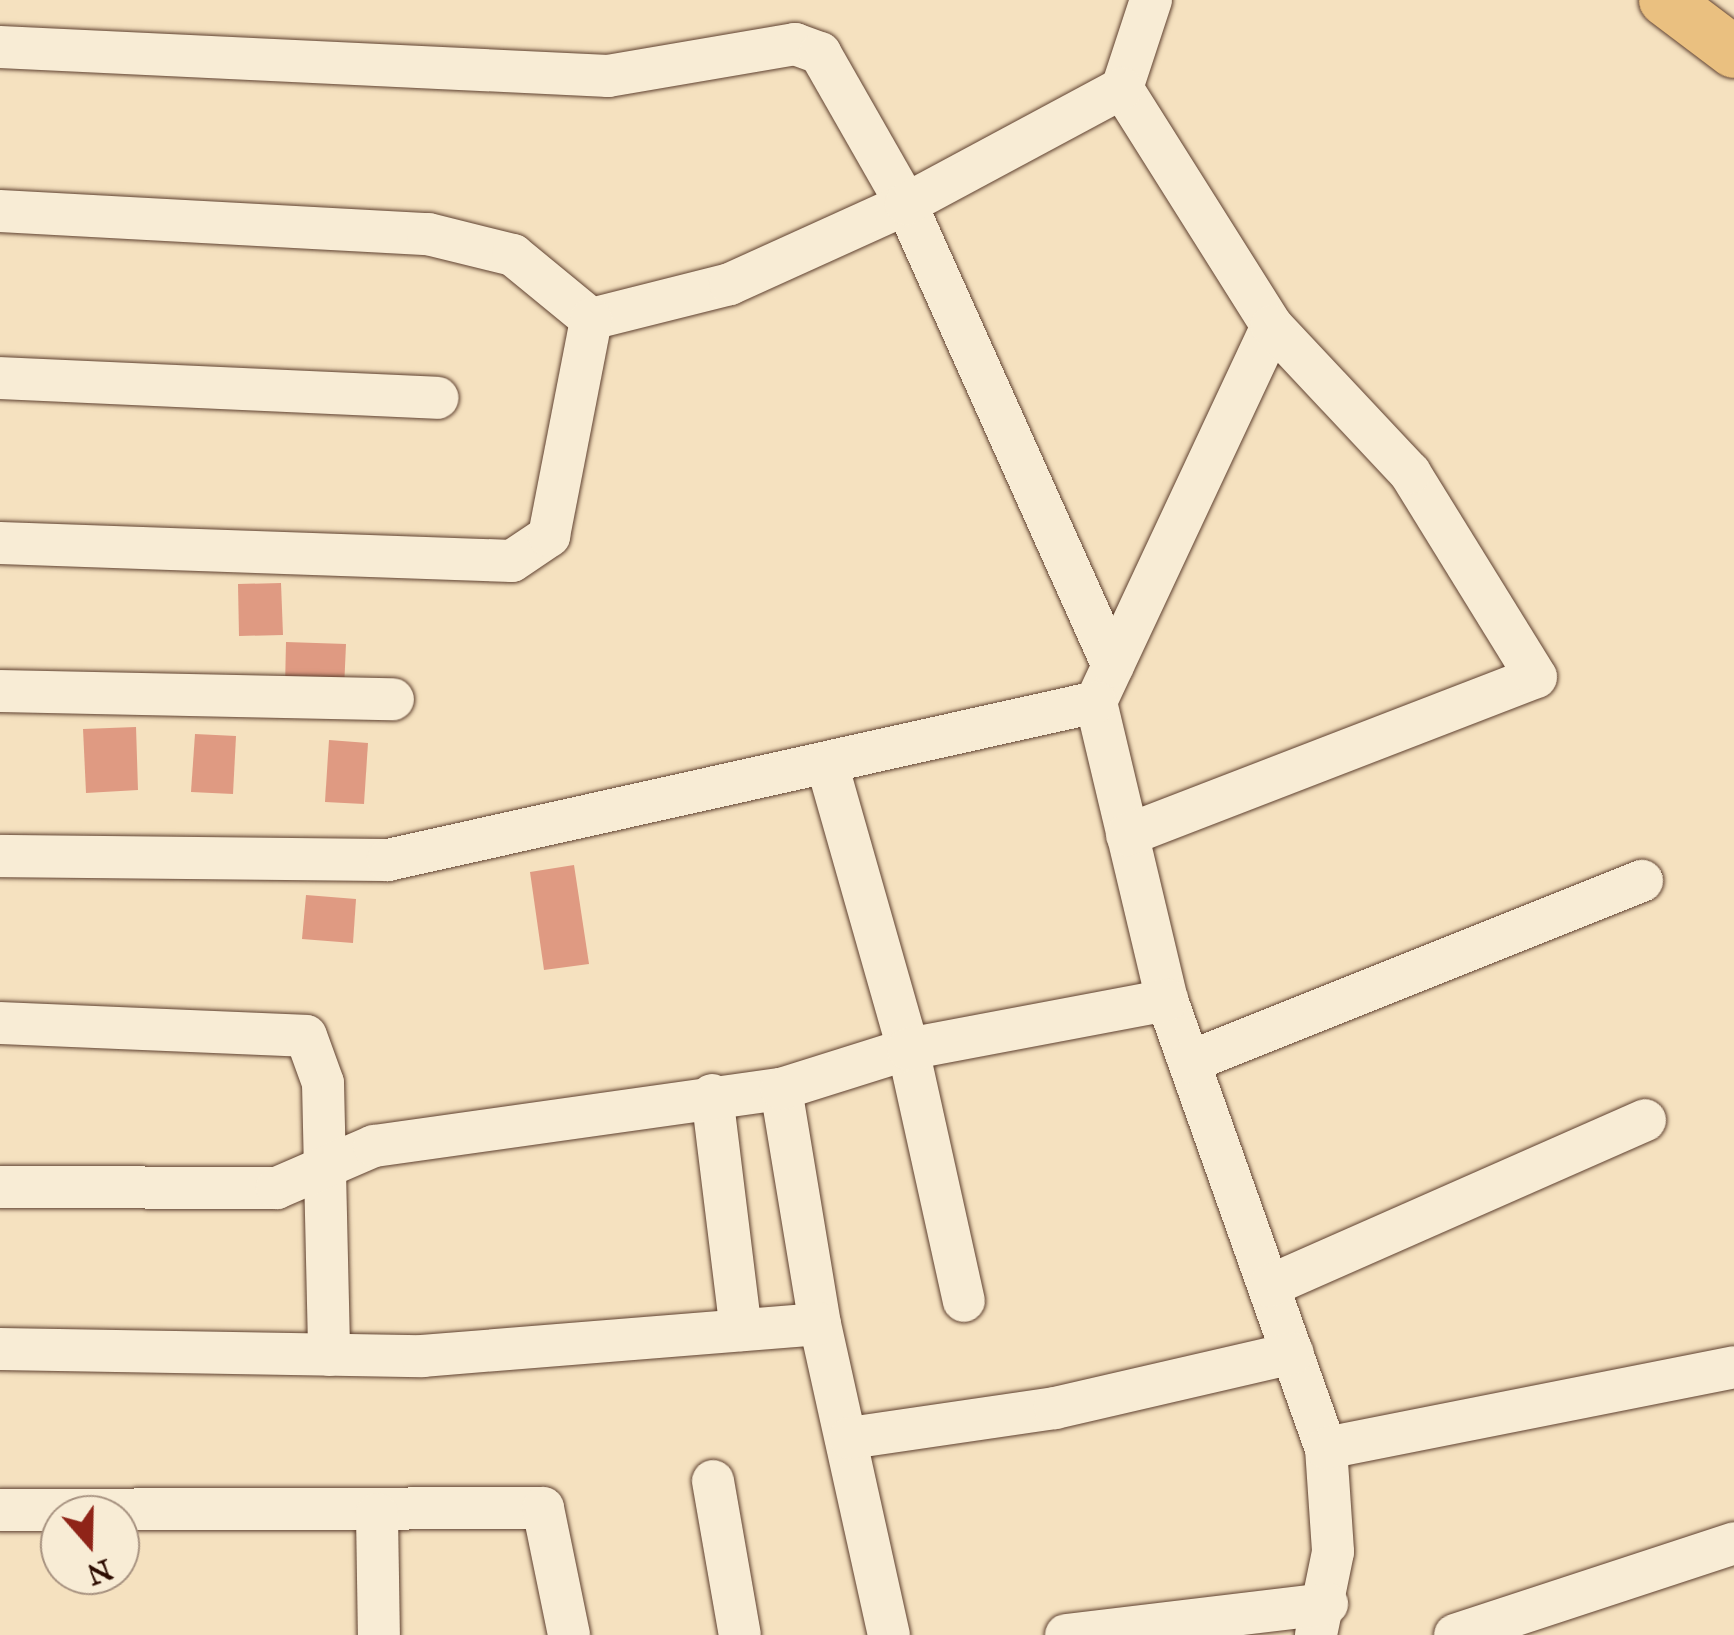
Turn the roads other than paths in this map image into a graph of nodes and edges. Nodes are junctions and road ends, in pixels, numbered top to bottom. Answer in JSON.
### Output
{"nodes":[{"id":1,"x":1151,"y":0,"type":"edge"},
{"id":2,"x":1665,"y":0,"type":"edge"},
{"id":3,"x":0,"y":47,"type":"edge"},
{"id":4,"x":1734,"y":52,"type":"edge"},
{"id":5,"x":1122,"y":88,"type":"junction"},
{"id":6,"x":906,"y":204,"type":"junction"},
{"id":7,"x":0,"y":210,"type":"edge"},
{"id":8,"x":590,"y":319,"type":"junction"},
{"id":9,"x":1272,"y":326,"type":"junction"},
{"id":10,"x":0,"y":378,"type":"edge"},
{"id":11,"x":438,"y":398,"type":"dead end"},
{"id":12,"x":0,"y":543,"type":"edge"},
{"id":13,"x":1104,"y":684,"type":"junction"},
{"id":14,"x":0,"y":691,"type":"edge"},
{"id":15,"x":393,"y":699,"type":"dead end"},
{"id":16,"x":827,"y":764,"type":"junction"},
{"id":17,"x":1128,"y":835,"type":"junction"},
{"id":18,"x":0,"y":856,"type":"edge"},
{"id":19,"x":1642,"y":881,"type":"dead end"},
{"id":20,"x":1167,"y":1000,"type":"junction"},
{"id":21,"x":0,"y":1023,"type":"edge"},
{"id":22,"x":908,"y":1049,"type":"junction"},
{"id":23,"x":1189,"y":1062,"type":"junction"},
{"id":24,"x":781,"y":1089,"type":"junction"},
{"id":25,"x":712,"y":1095,"type":"junction"},
{"id":26,"x":1645,"y":1120,"type":"dead end"},
{"id":27,"x":325,"y":1165,"type":"junction"},
{"id":28,"x":0,"y":1186,"type":"edge"},
{"id":29,"x":1270,"y":1286,"type":"junction"},
{"id":30,"x":964,"y":1301,"type":"dead end"},
{"id":31,"x":820,"y":1324,"type":"junction"},
{"id":32,"x":741,"y":1330,"type":"junction"},
{"id":33,"x":0,"y":1350,"type":"edge"},
{"id":34,"x":1294,"y":1354,"type":"junction"},
{"id":35,"x":329,"y":1355,"type":"junction"},
{"id":36,"x":1734,"y":1367,"type":"edge"},
{"id":37,"x":850,"y":1438,"type":"junction"},
{"id":38,"x":1326,"y":1448,"type":"junction"},
{"id":39,"x":713,"y":1482,"type":"dead end"},
{"id":40,"x":0,"y":1510,"type":"edge"},
{"id":41,"x":378,"y":1514,"type":"junction"},
{"id":42,"x":1734,"y":1543,"type":"edge"},
{"id":43,"x":1322,"y":1619,"type":"edge"},
{"id":44,"x":379,"y":1635,"type":"edge"},
{"id":45,"x":569,"y":1635,"type":"edge"},
{"id":46,"x":740,"y":1635,"type":"edge"},
{"id":47,"x":889,"y":1635,"type":"edge"},
{"id":48,"x":1066,"y":1635,"type":"edge"},
{"id":49,"x":1455,"y":1635,"type":"edge"}],
"edges":[{"from":1,"to":5,"type":"street"},
{"from":2,"to":4,"type":"main road"},
{"from":3,"to":6,"type":"street"},
{"from":5,"to":6,"type":"street"},
{"from":5,"to":9,"type":"street"},
{"from":6,"to":8,"type":"street"},
{"from":6,"to":13,"type":"street"},
{"from":7,"to":8,"type":"street"},
{"from":8,"to":12,"type":"street"},
{"from":9,"to":13,"type":"street"},
{"from":9,"to":17,"type":"street"},
{"from":10,"to":11,"type":"street"},
{"from":13,"to":16,"type":"street"},
{"from":13,"to":17,"type":"street"},
{"from":14,"to":15,"type":"street"},
{"from":16,"to":18,"type":"street"},
{"from":16,"to":22,"type":"street"},
{"from":17,"to":20,"type":"street"},
{"from":19,"to":23,"type":"street"},
{"from":20,"to":22,"type":"street"},
{"from":20,"to":23,"type":"street"},
{"from":21,"to":27,"type":"street"},
{"from":22,"to":24,"type":"street"},
{"from":22,"to":30,"type":"street"},
{"from":23,"to":29,"type":"street"},
{"from":24,"to":25,"type":"street"},
{"from":24,"to":31,"type":"street"},
{"from":25,"to":27,"type":"street"},
{"from":25,"to":32,"type":"street"},
{"from":26,"to":29,"type":"street"},
{"from":27,"to":28,"type":"street"},
{"from":27,"to":35,"type":"street"},
{"from":29,"to":34,"type":"street"},
{"from":31,"to":32,"type":"street"},
{"from":31,"to":37,"type":"street"},
{"from":32,"to":35,"type":"street"},
{"from":33,"to":35,"type":"street"},
{"from":34,"to":37,"type":"street"},
{"from":34,"to":38,"type":"street"},
{"from":36,"to":38,"type":"street"},
{"from":37,"to":47,"type":"street"},
{"from":38,"to":43,"type":"street"},
{"from":39,"to":46,"type":"street"},
{"from":40,"to":41,"type":"street"},
{"from":41,"to":44,"type":"street"},
{"from":41,"to":45,"type":"street"},
{"from":42,"to":49,"type":"street"},
{"from":43,"to":48,"type":"street"}]}
